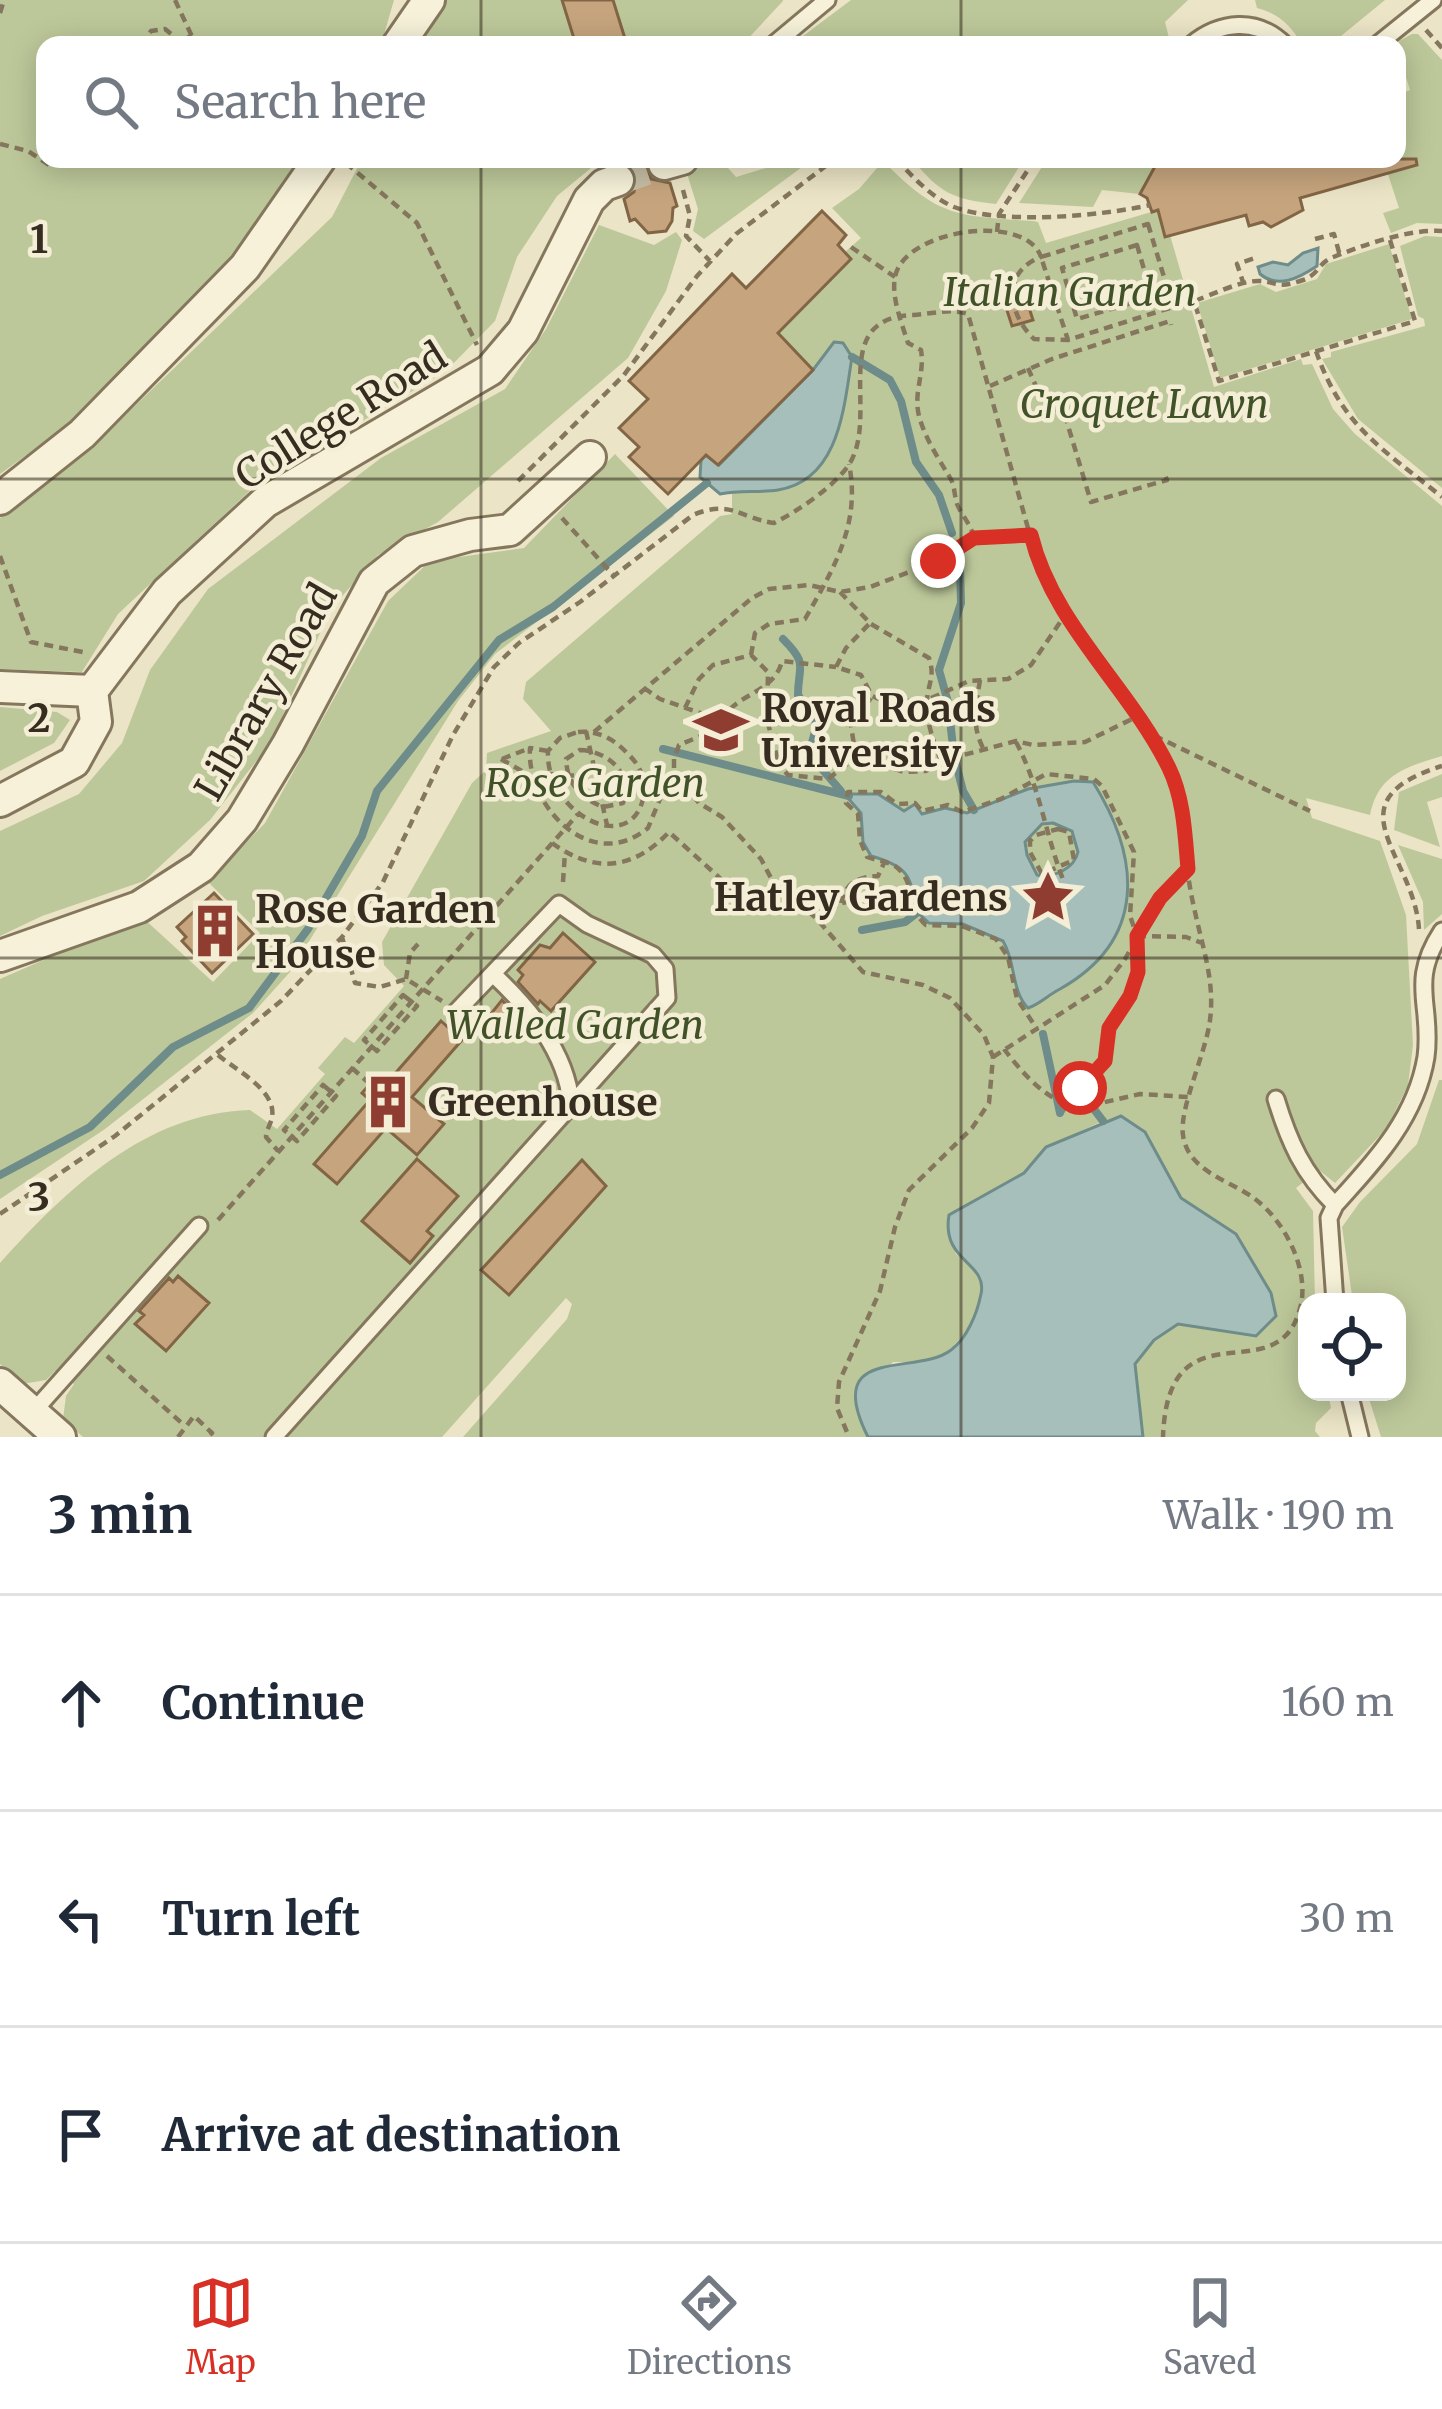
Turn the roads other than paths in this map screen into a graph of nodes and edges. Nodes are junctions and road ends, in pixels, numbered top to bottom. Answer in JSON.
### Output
{"nodes":[{"id":1,"x":429,"y":0,"type":"edge"},
{"id":2,"x":826,"y":0,"type":"edge"},
{"id":3,"x":1432,"y":0,"type":"edge"},
{"id":4,"x":404,"y":36,"type":"edge"},
{"id":5,"x":784,"y":36,"type":"edge"},
{"id":6,"x":1202,"y":36,"type":"edge"},
{"id":7,"x":1273,"y":36,"type":"edge"},
{"id":8,"x":1388,"y":36,"type":"edge"},
{"id":9,"x":314,"y":168,"type":"edge"},
{"id":10,"x":618,"y":180,"type":"tunnel mouth"},
{"id":11,"x":590,"y":458,"type":"dead end"},
{"id":12,"x":0,"y":499,"type":"edge"},
{"id":13,"x":0,"y":687,"type":"edge"},
{"id":14,"x":92,"y":691,"type":"junction"},
{"id":15,"x":0,"y":801,"type":"edge"},
{"id":16,"x":1442,"y":931,"type":"edge"},
{"id":17,"x":0,"y":956,"type":"edge"},
{"id":18,"x":493,"y":974,"type":"junction"},
{"id":19,"x":456,"y":1012,"type":"road end"},
{"id":20,"x":1276,"y":1099,"type":"dead end"},
{"id":21,"x":571,"y":1103,"type":"junction"},
{"id":22,"x":1335,"y":1205,"type":"junction"},
{"id":23,"x":200,"y":1226,"type":"road end"},
{"id":24,"x":1335,"y":1293,"type":"edge"},
{"id":25,"x":0,"y":1384,"type":"edge"},
{"id":26,"x":1350,"y":1401,"type":"edge"},
{"id":27,"x":33,"y":1412,"type":"junction"},
{"id":28,"x":60,"y":1437,"type":"edge"},
{"id":29,"x":274,"y":1437,"type":"edge"},
{"id":30,"x":1360,"y":1437,"type":"edge"}],
"edges":[{"from":1,"to":4,"type":"street"},
{"from":2,"to":5,"type":"lane"},
{"from":3,"to":8,"type":"lane"},
{"from":6,"to":7,"type":"lane"},
{"from":9,"to":12,"type":"street"},
{"from":10,"to":14,"type":"street","name":"College Road"},
{"from":11,"to":17,"type":"street","name":"Library Road"},
{"from":13,"to":14,"type":"street"},
{"from":14,"to":15,"type":"street","name":"College Road"},
{"from":16,"to":22,"type":"lane"},
{"from":18,"to":19,"type":"lane"},
{"from":18,"to":21,"type":"lane"},
{"from":18,"to":21,"type":"lane"},
{"from":20,"to":22,"type":"lane"},
{"from":21,"to":29,"type":"lane"},
{"from":22,"to":24,"type":"lane"},
{"from":23,"to":27,"type":"lane"},
{"from":25,"to":27,"type":"street"},
{"from":26,"to":30,"type":"lane"},
{"from":27,"to":28,"type":"street"}]}
